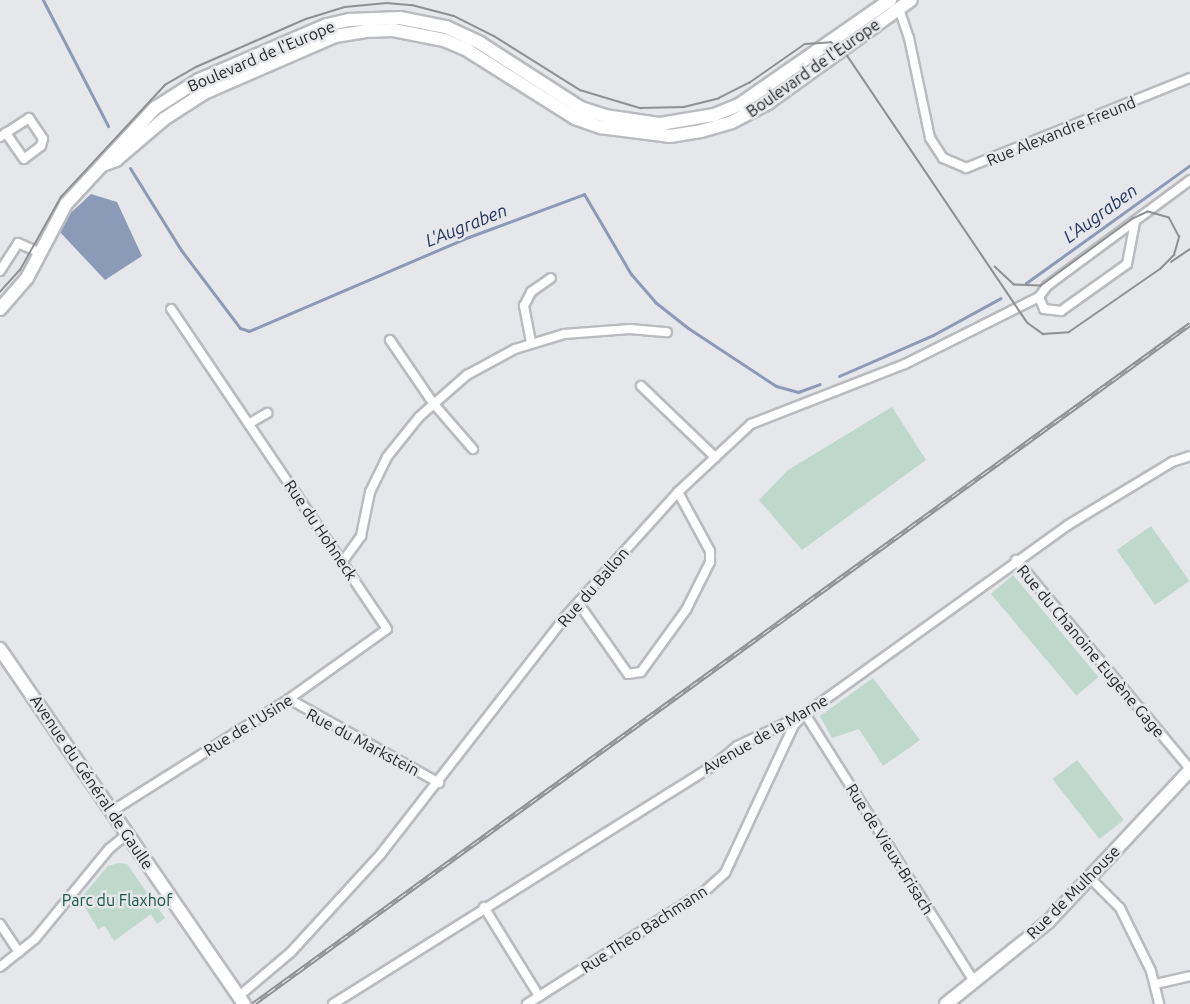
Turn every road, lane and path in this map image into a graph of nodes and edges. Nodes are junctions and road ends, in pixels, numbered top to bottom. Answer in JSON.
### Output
{"nodes":[{"id":1,"x":911,"y":0,"type":"edge"},
{"id":2,"x":894,"y":5,"type":"edge"},
{"id":3,"x":1190,"y":78,"type":"edge"},
{"id":4,"x":3,"y":135,"type":"edge"},
{"id":5,"x":1190,"y":180,"type":"edge"},
{"id":6,"x":1135,"y":222,"type":"junction"},
{"id":7,"x":38,"y":252,"type":"junction"},
{"id":8,"x":0,"y":271,"type":"edge"},
{"id":9,"x":551,"y":278,"type":"dead end"},
{"id":10,"x":1039,"y":297,"type":"junction"},
{"id":11,"x":0,"y":309,"type":"edge"},
{"id":12,"x":171,"y":309,"type":"dead end"},
{"id":13,"x":667,"y":332,"type":"dead end"},
{"id":14,"x":390,"y":340,"type":"dead end"},
{"id":15,"x":531,"y":342,"type":"junction"},
{"id":16,"x":641,"y":386,"type":"dead end"},
{"id":17,"x":433,"y":404,"type":"junction"},
{"id":18,"x":267,"y":413,"type":"dead end"},
{"id":19,"x":250,"y":423,"type":"junction"},
{"id":20,"x":473,"y":449,"type":"dead end"},
{"id":21,"x":1190,"y":456,"type":"edge"},
{"id":22,"x":715,"y":457,"type":"junction"},
{"id":23,"x":678,"y":492,"type":"junction"},
{"id":24,"x":1016,"y":560,"type":"junction"},
{"id":25,"x":343,"y":561,"type":"junction"},
{"id":26,"x":579,"y":604,"type":"junction"},
{"id":27,"x":382,"y":636,"type":"joint"},
{"id":28,"x":0,"y":649,"type":"edge"},
{"id":29,"x":4,"y":664,"type":"edge"},
{"id":30,"x":289,"y":699,"type":"junction"},
{"id":31,"x":805,"y":714,"type":"junction"},
{"id":32,"x":772,"y":730,"type":"junction"},
{"id":33,"x":788,"y":739,"type":"junction"},
{"id":34,"x":1190,"y":769,"type":"edge"},
{"id":35,"x":439,"y":783,"type":"junction"},
{"id":36,"x":112,"y":811,"type":"junction"},
{"id":37,"x":127,"y":834,"type":"junction"},
{"id":38,"x":1091,"y":879,"type":"junction"},
{"id":39,"x":484,"y":907,"type":"junction"},
{"id":40,"x":0,"y":924,"type":"edge"},
{"id":41,"x":19,"y":952,"type":"junction"},
{"id":42,"x":0,"y":967,"type":"edge"},
{"id":43,"x":1190,"y":976,"type":"edge"},
{"id":44,"x":975,"y":983,"type":"junction"},
{"id":45,"x":1156,"y":984,"type":"junction"},
{"id":46,"x":539,"y":996,"type":"junction"},
{"id":47,"x":241,"y":1000,"type":"edge"},
{"id":48,"x":333,"y":1004,"type":"edge"},
{"id":49,"x":527,"y":1004,"type":"edge"},
{"id":50,"x":946,"y":1004,"type":"edge"},
{"id":51,"x":1160,"y":1004,"type":"edge"}],
"edges":[{"from":1,"to":2,"type":"street","name":"Boulevard de l'Europe"},
{"from":2,"to":3,"type":"street","name":"Rue Alexandre Freund"},
{"from":2,"to":7,"type":"street","name":"Boulevard de l'Europe"},
{"from":4,"to":4,"type":"street"},
{"from":5,"to":6,"type":"street","name":"Rue du Ballon"},
{"from":6,"to":10,"type":"street","name":"Rue du Ballon"},
{"from":6,"to":10,"type":"street"},
{"from":7,"to":8,"type":"street"},
{"from":7,"to":11,"type":"street","name":"Boulevard de l'Europe"},
{"from":9,"to":15,"type":"street"},
{"from":10,"to":22,"type":"street","name":"Rue du Ballon"},
{"from":12,"to":19,"type":"street","name":"Rue du Hohneck"},
{"from":13,"to":15,"type":"street"},
{"from":14,"to":17,"type":"street"},
{"from":15,"to":17,"type":"street"},
{"from":16,"to":22,"type":"street"},
{"from":17,"to":20,"type":"street"},
{"from":17,"to":25,"type":"street"},
{"from":18,"to":19,"type":"street"},
{"from":19,"to":25,"type":"street","name":"Rue du Hohneck"},
{"from":21,"to":24,"type":"street","name":"Avenue de la Marne"},
{"from":22,"to":23,"type":"street","name":"Rue du Ballon"},
{"from":23,"to":26,"type":"street","name":"Rue du Ballon"},
{"from":23,"to":26,"type":"street"},
{"from":24,"to":31,"type":"street","name":"Avenue de la Marne"},
{"from":24,"to":34,"type":"street","name":"Rue du Chanoine Eugène Gage"},
{"from":25,"to":27,"type":"street","name":"Rue du Hohneck"},
{"from":26,"to":35,"type":"street","name":"Rue du Ballon"},
{"from":27,"to":30,"type":"street","name":"Rue de l'Usine"},
{"from":28,"to":29,"type":"street","name":"Avenue du Général de Gaulle"},
{"from":29,"to":36,"type":"street","name":"Avenue du Général de Gaulle"},
{"from":30,"to":35,"type":"street","name":"Rue du Markstein"},
{"from":30,"to":36,"type":"street","name":"Rue de l'Usine"},
{"from":31,"to":32,"type":"street","name":"Avenue de la Marne"},
{"from":31,"to":33,"type":"street","name":"Rue Theo Bachmann"},
{"from":31,"to":44,"type":"street","name":"Rue de Vieux-Brisach"},
{"from":32,"to":33,"type":"street"},
{"from":32,"to":39,"type":"street","name":"Avenue de la Marne"},
{"from":33,"to":46,"type":"street","name":"Rue Theo Bachmann"},
{"from":34,"to":38,"type":"street","name":"Rue de Mulhouse"},
{"from":35,"to":47,"type":"street","name":"Rue du Ballon"},
{"from":36,"to":37,"type":"street","name":"Avenue du Général de Gaulle"},
{"from":37,"to":41,"type":"street"},
{"from":37,"to":47,"type":"street","name":"Avenue du Général de Gaulle"},
{"from":38,"to":44,"type":"street","name":"Rue de Mulhouse"},
{"from":38,"to":45,"type":"street"},
{"from":39,"to":46,"type":"street"},
{"from":39,"to":48,"type":"street","name":"Avenue de la Marne"},
{"from":40,"to":41,"type":"street"},
{"from":41,"to":42,"type":"street"},
{"from":43,"to":45,"type":"street"},
{"from":44,"to":50,"type":"street","name":"Rue de Mulhouse"},
{"from":45,"to":51,"type":"street"},
{"from":46,"to":49,"type":"street","name":"Rue Theo Bachmann"}]}
